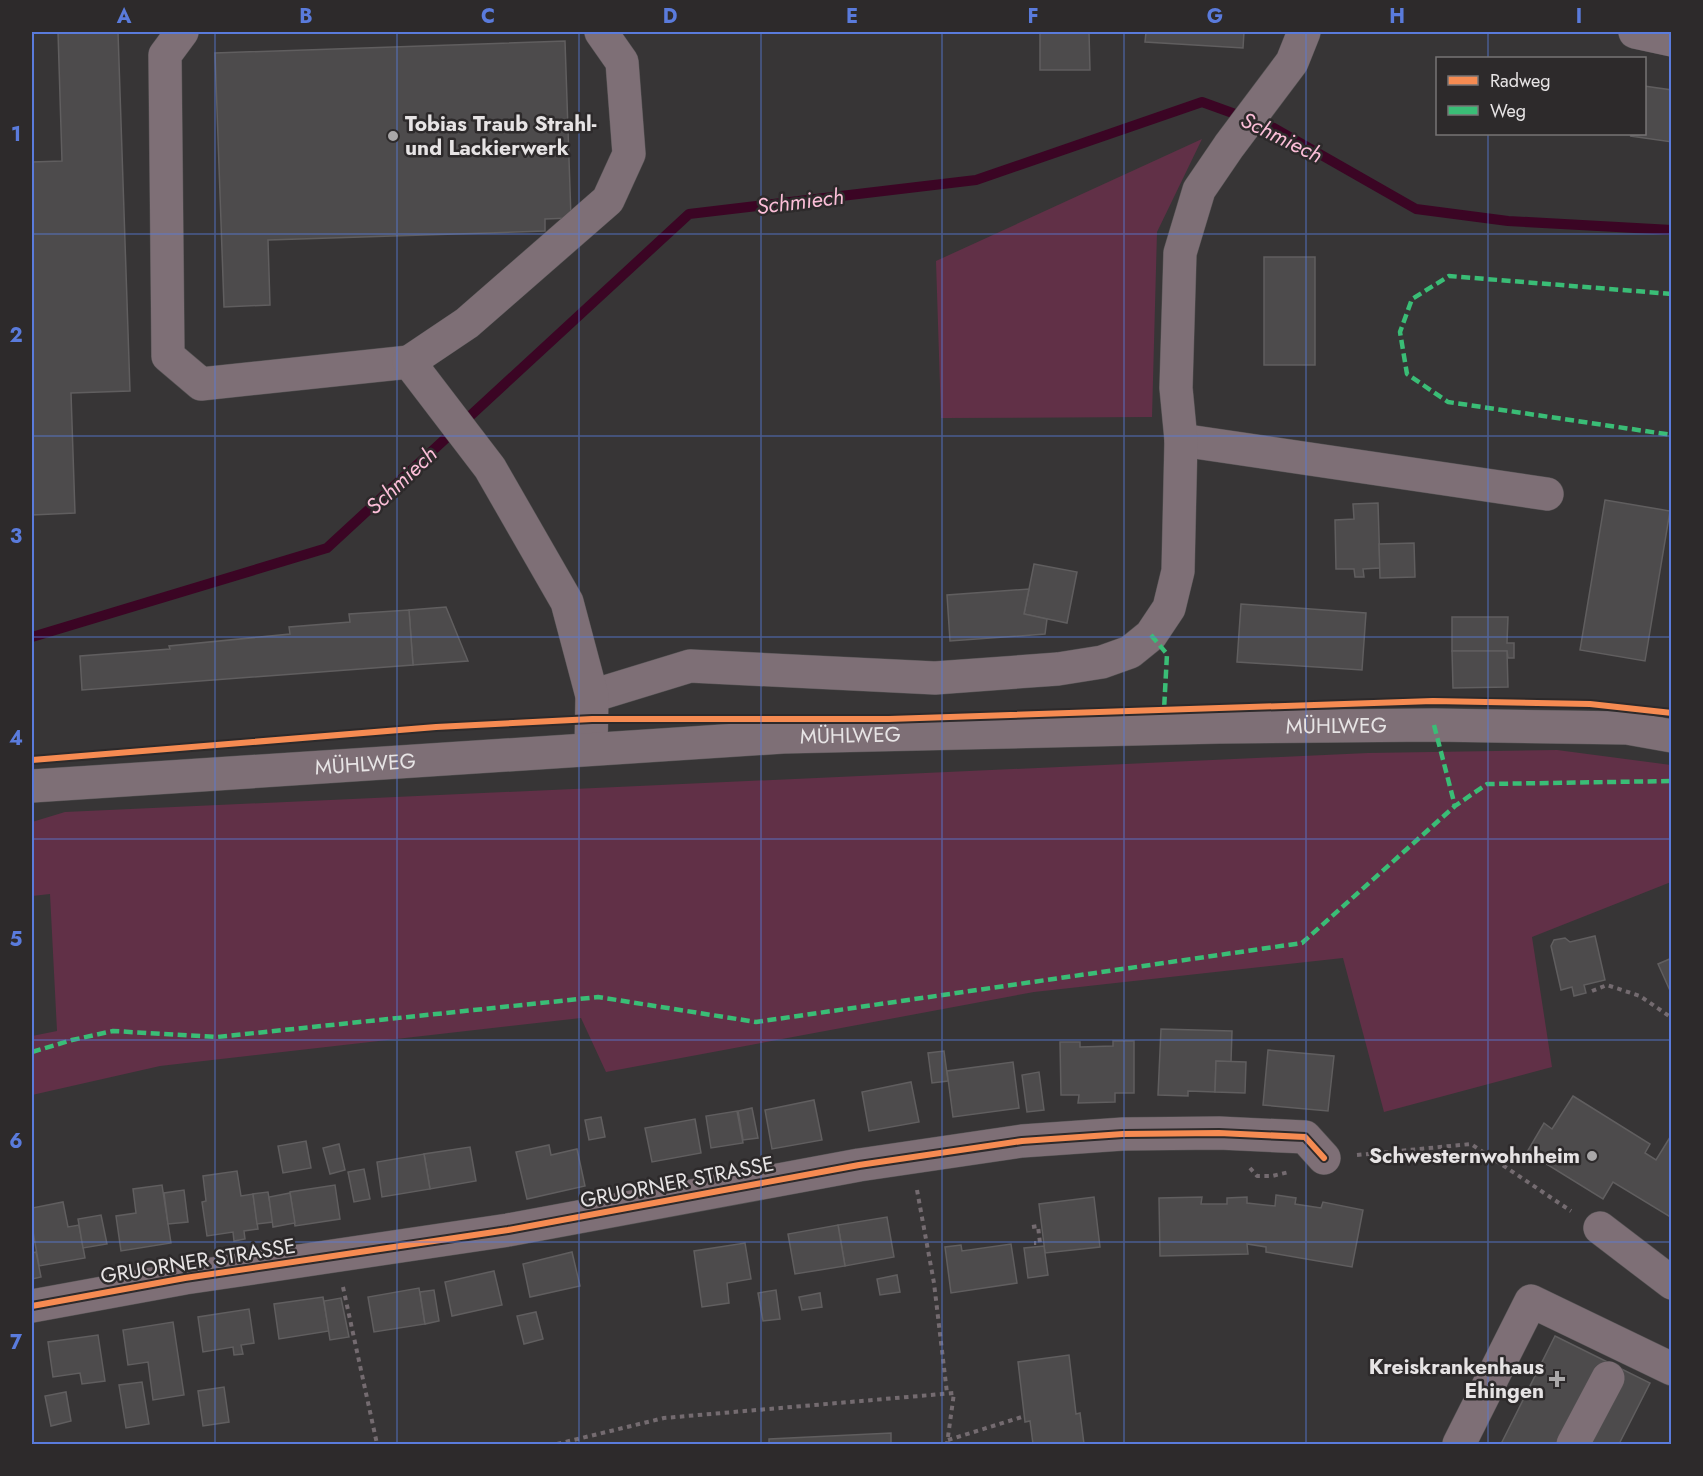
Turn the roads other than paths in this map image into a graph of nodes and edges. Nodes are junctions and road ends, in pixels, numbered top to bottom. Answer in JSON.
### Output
{"nodes":[{"id":1,"x":182,"y":32,"type":"edge"},
{"id":2,"x":602,"y":32,"type":"edge"},
{"id":3,"x":1304,"y":32,"type":"edge"},
{"id":4,"x":1635,"y":32,"type":"edge"},
{"id":5,"x":1671,"y":40,"type":"edge"},
{"id":6,"x":409,"y":362,"type":"junction"},
{"id":7,"x":1181,"y":440,"type":"junction"},
{"id":8,"x":1547,"y":494,"type":"dead end"},
{"id":9,"x":592,"y":696,"type":"junction"},
{"id":10,"x":1671,"y":736,"type":"edge"},
{"id":11,"x":591,"y":749,"type":"junction"},
{"id":12,"x":32,"y":786,"type":"edge"},
{"id":13,"x":1324,"y":1158,"type":"road end"},
{"id":14,"x":1600,"y":1228,"type":"road end"},
{"id":15,"x":1671,"y":1282,"type":"edge"},
{"id":16,"x":32,"y":1306,"type":"edge"},
{"id":17,"x":1671,"y":1369,"type":"edge"},
{"id":18,"x":1608,"y":1378,"type":"dead end"},
{"id":19,"x":1459,"y":1444,"type":"edge"},
{"id":20,"x":1573,"y":1444,"type":"edge"}],
"edges":[{"from":1,"to":6,"type":"street"},
{"from":2,"to":6,"type":"street"},
{"from":3,"to":7,"type":"street"},
{"from":4,"to":5,"type":"street"},
{"from":6,"to":9,"type":"street"},
{"from":7,"to":8,"type":"street"},
{"from":7,"to":9,"type":"street"},
{"from":9,"to":11,"type":"street"},
{"from":10,"to":11,"type":"street","name":"MÜHLWEG"},
{"from":11,"to":12,"type":"street","name":"MÜHLWEG"},
{"from":13,"to":16,"type":"street","name":"GRUORNER STRASSE"},
{"from":14,"to":15,"type":"street"},
{"from":17,"to":19,"type":"street"},
{"from":18,"to":20,"type":"street"}]}
